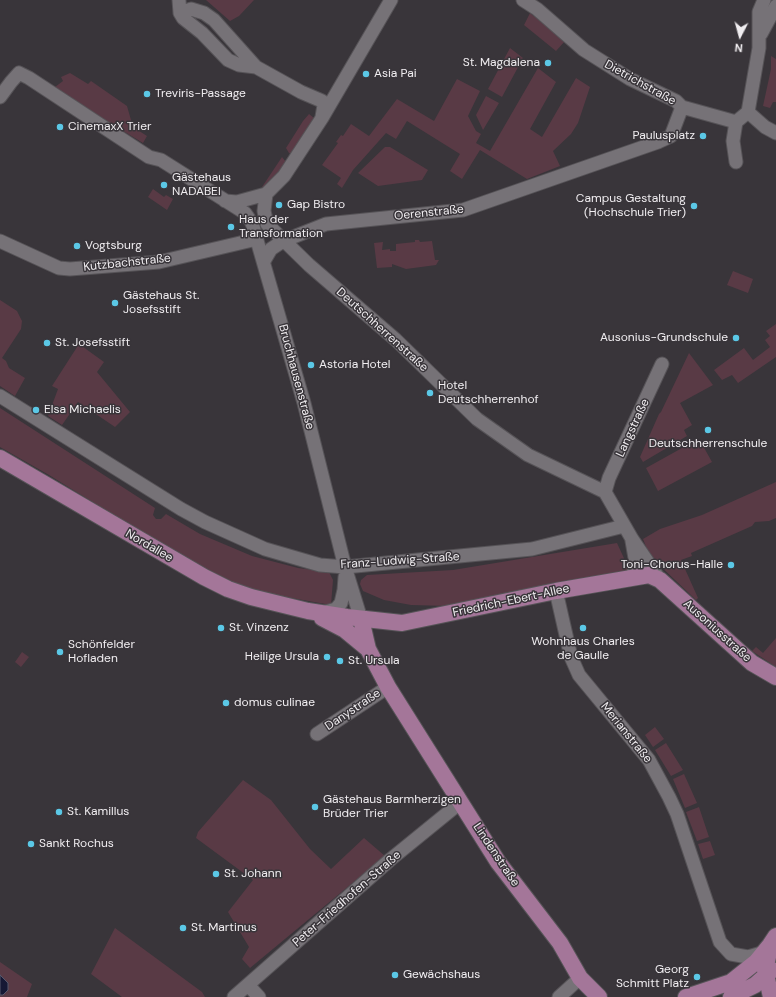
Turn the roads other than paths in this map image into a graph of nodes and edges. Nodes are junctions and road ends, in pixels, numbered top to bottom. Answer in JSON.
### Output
{"nodes":[{"id":1,"x":391,"y":0,"type":"edge"},
{"id":2,"x":523,"y":0,"type":"edge"},
{"id":3,"x":762,"y":1,"type":"edge"},
{"id":4,"x":179,"y":6,"type":"edge"},
{"id":5,"x":776,"y":6,"type":"edge"},
{"id":6,"x":760,"y":36,"type":"junction"},
{"id":7,"x":338,"y":89,"type":"junction"},
{"id":8,"x":0,"y":97,"type":"edge"},
{"id":9,"x":311,"y":97,"type":"junction"},
{"id":10,"x":682,"y":107,"type":"junction"},
{"id":11,"x":748,"y":112,"type":"junction"},
{"id":12,"x":322,"y":118,"type":"junction"},
{"id":13,"x":736,"y":122,"type":"junction"},
{"id":14,"x":776,"y":133,"type":"edge"},
{"id":15,"x":736,"y":162,"type":"dead end"},
{"id":16,"x":266,"y":194,"type":"junction"},
{"id":17,"x":225,"y":202,"type":"junction"},
{"id":18,"x":257,"y":238,"type":"junction"},
{"id":19,"x":0,"y":240,"type":"edge"},
{"id":20,"x":283,"y":241,"type":"junction"},
{"id":21,"x":264,"y":261,"type":"junction"},
{"id":22,"x":662,"y":364,"type":"dead end"},
{"id":23,"x":0,"y":396,"type":"edge"},
{"id":24,"x":2,"y":462,"type":"edge"},
{"id":25,"x":605,"y":492,"type":"junction"},
{"id":26,"x":624,"y":526,"type":"junction"},
{"id":27,"x":632,"y":539,"type":"junction"},
{"id":28,"x":345,"y":567,"type":"junction"},
{"id":29,"x":632,"y":578,"type":"junction"},
{"id":30,"x":660,"y":580,"type":"junction"},
{"id":31,"x":556,"y":591,"type":"junction"},
{"id":32,"x":316,"y":612,"type":"junction"},
{"id":33,"x":361,"y":619,"type":"junction"},
{"id":34,"x":402,"y":623,"type":"junction"},
{"id":35,"x":367,"y":644,"type":"junction"},
{"id":36,"x":776,"y":677,"type":"edge"},
{"id":37,"x":388,"y":686,"type":"junction"},
{"id":38,"x":317,"y":734,"type":"dead end"},
{"id":39,"x":461,"y":802,"type":"junction"},
{"id":40,"x":771,"y":943,"type":"edge"},
{"id":41,"x":771,"y":971,"type":"edge"},
{"id":42,"x":580,"y":978,"type":"junction"},
{"id":43,"x":248,"y":986,"type":"junction"},
{"id":44,"x":770,"y":995,"type":"edge"},
{"id":45,"x":234,"y":997,"type":"edge"},
{"id":46,"x":259,"y":997,"type":"edge"},
{"id":47,"x":559,"y":997,"type":"edge"},
{"id":48,"x":584,"y":997,"type":"edge"},
{"id":49,"x":599,"y":997,"type":"edge"},
{"id":50,"x":686,"y":997,"type":"edge"},
{"id":51,"x":730,"y":997,"type":"edge"}],
"edges":[{"from":1,"to":7,"type":"street"},
{"from":2,"to":10,"type":"street","name":"Dietrichstraße"},
{"from":3,"to":5,"type":"street"},
{"from":3,"to":6,"type":"street"},
{"from":4,"to":9,"type":"street"},
{"from":5,"to":6,"type":"street"},
{"from":6,"to":11,"type":"street"},
{"from":7,"to":9,"type":"street"},
{"from":7,"to":12,"type":"street"},
{"from":8,"to":17,"type":"street","name":"Bruchhausenstraße"},
{"from":9,"to":12,"type":"street"},
{"from":10,"to":13,"type":"street"},
{"from":10,"to":20,"type":"street","name":"Oerenstraße"},
{"from":11,"to":13,"type":"street"},
{"from":11,"to":14,"type":"street"},
{"from":12,"to":16,"type":"street"},
{"from":13,"to":15,"type":"street"},
{"from":16,"to":17,"type":"street"},
{"from":16,"to":20,"type":"street","name":"Deutschherrenstraße"},
{"from":17,"to":18,"type":"street","name":"Bruchhausenstraße"},
{"from":18,"to":19,"type":"street","name":"Kutzbachstraße"},
{"from":18,"to":21,"type":"street","name":"Bruchhausenstraße"},
{"from":20,"to":21,"type":"street","name":"Oerenstraße"},
{"from":20,"to":25,"type":"street","name":"Deutschherrenstraße"},
{"from":21,"to":28,"type":"street","name":"Bruchhausenstraße"},
{"from":22,"to":25,"type":"street","name":"Langstraße"},
{"from":23,"to":28,"type":"street","name":"Franz-Ludwig-Straße"},
{"from":24,"to":32,"type":"main road","name":"Nordallee"},
{"from":25,"to":26,"type":"street"},
{"from":26,"to":27,"type":"street"},
{"from":26,"to":28,"type":"street","name":"Franz-Ludwig-Straße"},
{"from":27,"to":29,"type":"street"},
{"from":27,"to":30,"type":"street"},
{"from":28,"to":32,"type":"street","name":"Bruchhausenstraße"},
{"from":28,"to":33,"type":"street","name":"Bruchhausenstraße"},
{"from":29,"to":30,"type":"main road","name":"Friedrich-Ebert-Allee"},
{"from":29,"to":31,"type":"main road","name":"Friedrich-Ebert-Allee"},
{"from":30,"to":36,"type":"main road","name":"Ausoniusstraße"},
{"from":31,"to":34,"type":"main road","name":"Friedrich-Ebert-Allee"},
{"from":31,"to":40,"type":"street","name":"Merianstraße"},
{"from":32,"to":33,"type":"main road","name":"Nordallee"},
{"from":32,"to":35,"type":"main road","name":"Nordallee"},
{"from":33,"to":34,"type":"main road","name":"Friedrich-Ebert-Allee"},
{"from":33,"to":35,"type":"main road","name":"Lindenstraße"},
{"from":34,"to":35,"type":"main road"},
{"from":35,"to":37,"type":"main road","name":"Lindenstraße"},
{"from":37,"to":38,"type":"street","name":"Danystraße"},
{"from":37,"to":39,"type":"main road","name":"Lindenstraße"},
{"from":39,"to":42,"type":"main road","name":"Lindenstraße"},
{"from":39,"to":43,"type":"street","name":"Peter-Friedhofen-Straße"},
{"from":40,"to":41,"type":"main road"},
{"from":40,"to":50,"type":"main road"},
{"from":41,"to":44,"type":"main road"},
{"from":41,"to":51,"type":"main road"},
{"from":42,"to":47,"type":"street"},
{"from":42,"to":48,"type":"main road"},
{"from":42,"to":49,"type":"main road","name":"Lindenstraße"},
{"from":43,"to":45,"type":"street","name":"Peter-Friedhofen-Straße"},
{"from":43,"to":46,"type":"street"}]}
